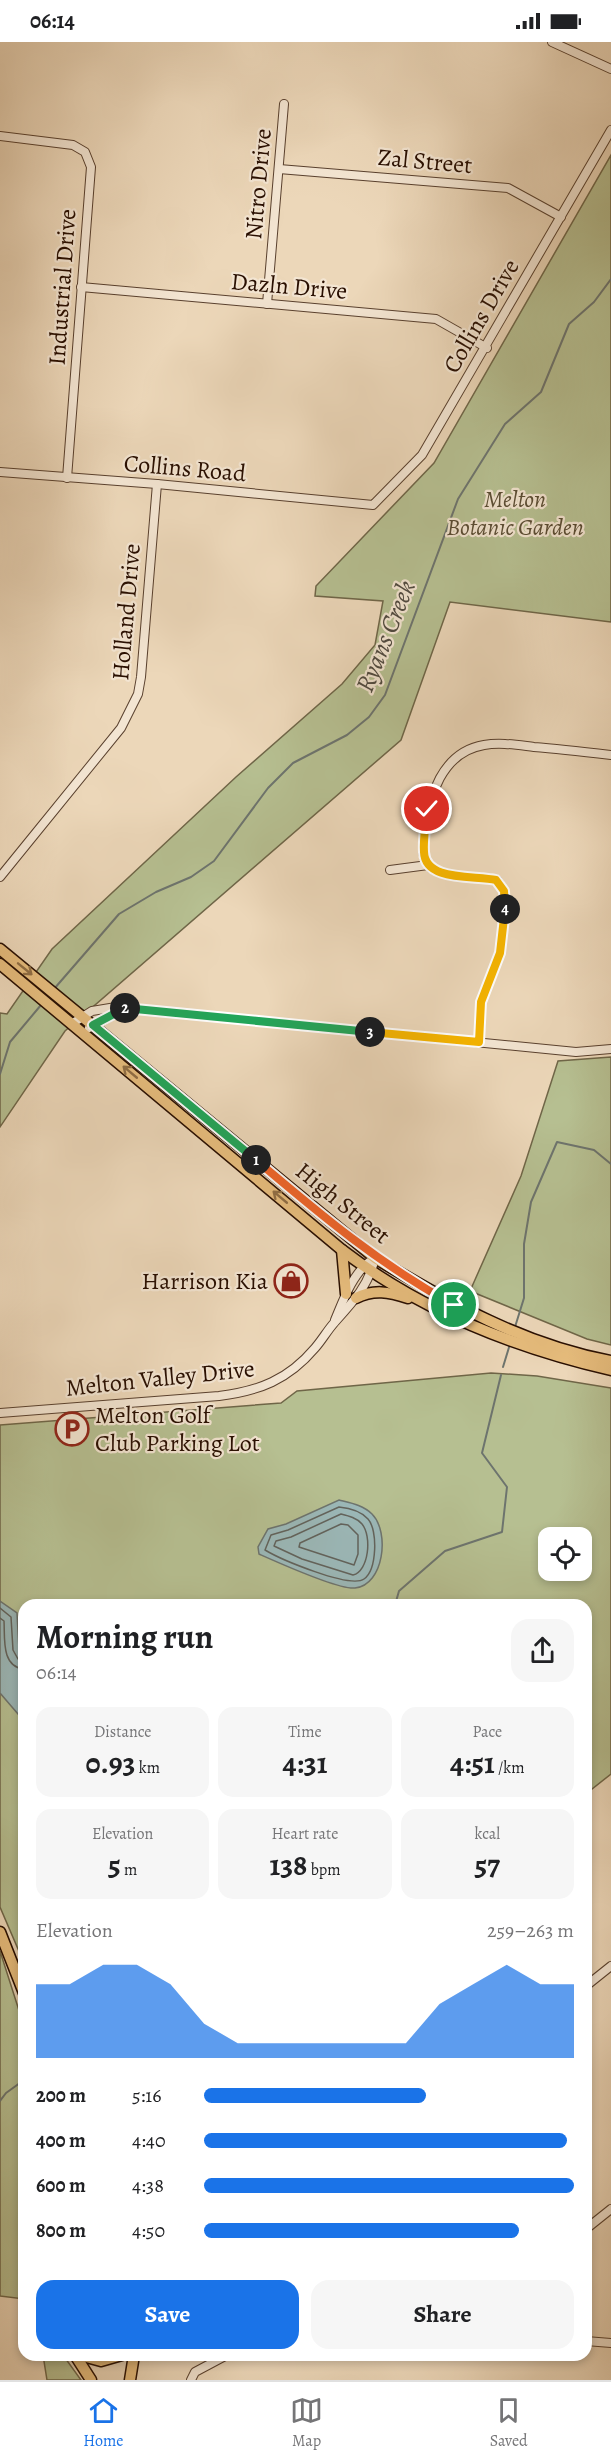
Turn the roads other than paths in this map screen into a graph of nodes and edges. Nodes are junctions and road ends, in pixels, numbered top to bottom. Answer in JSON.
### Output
{"nodes":[{"id":1,"x":552,"y":42,"type":"edge"},
{"id":2,"x":611,"y":69,"type":"edge"},
{"id":3,"x":284,"y":104,"type":"dead end"},
{"id":4,"x":611,"y":130,"type":"edge"},
{"id":5,"x":0,"y":136,"type":"edge"},
{"id":6,"x":279,"y":169,"type":"junction"},
{"id":7,"x":561,"y":217,"type":"junction"},
{"id":8,"x":81,"y":287,"type":"junction"},
{"id":9,"x":267,"y":304,"type":"junction"},
{"id":10,"x":487,"y":348,"type":"junction"},
{"id":11,"x":0,"y":472,"type":"edge"},
{"id":12,"x":67,"y":478,"type":"junction"},
{"id":13,"x":157,"y":484,"type":"junction"},
{"id":14,"x":367,"y":505,"type":"joint"},
{"id":15,"x":611,"y":754,"type":"edge"},
{"id":16,"x":428,"y":865,"type":"junction"},
{"id":17,"x":390,"y":870,"type":"dead end"},
{"id":18,"x":0,"y":878,"type":"edge"},
{"id":19,"x":0,"y":950,"type":"edge"},
{"id":20,"x":2,"y":966,"type":"edge"},
{"id":21,"x":125,"y":1008,"type":"junction"},
{"id":22,"x":83,"y":1015,"type":"junction"},
{"id":23,"x":73,"y":1023,"type":"junction"},
{"id":24,"x":93,"y":1025,"type":"junction"},
{"id":25,"x":83,"y":1033,"type":"junction"},
{"id":26,"x":479,"y":1042,"type":"junction"},
{"id":27,"x":611,"y":1049,"type":"edge"},
{"id":28,"x":342,"y":1250,"type":"junction"},
{"id":29,"x":375,"y":1258,"type":"junction"},
{"id":30,"x":368,"y":1269,"type":"junction"},
{"id":31,"x":351,"y":1296,"type":"junction"},
{"id":32,"x":451,"y":1314,"type":"junction"},
{"id":33,"x":506,"y":1334,"type":"junction"},
{"id":34,"x":526,"y":1342,"type":"junction"},
{"id":35,"x":611,"y":1361,"type":"edge"},
{"id":36,"x":611,"y":1370,"type":"edge"},
{"id":37,"x":0,"y":1413,"type":"edge"},
{"id":38,"x":0,"y":1932,"type":"edge"},
{"id":39,"x":611,"y":1966,"type":"edge"},
{"id":40,"x":18,"y":1978,"type":"edge"},
{"id":41,"x":592,"y":1981,"type":"edge"},
{"id":42,"x":610,"y":2211,"type":"edge"},
{"id":43,"x":592,"y":2224,"type":"edge"},
{"id":44,"x":592,"y":2341,"type":"edge"},
{"id":45,"x":611,"y":2343,"type":"edge"},
{"id":46,"x":80,"y":2361,"type":"edge"},
{"id":47,"x":133,"y":2361,"type":"edge"},
{"id":48,"x":216,"y":2361,"type":"edge"},
{"id":49,"x":91,"y":2380,"type":"edge"},
{"id":50,"x":130,"y":2380,"type":"edge"},
{"id":51,"x":190,"y":2380,"type":"edge"}],
"edges":[{"from":1,"to":2,"type":"street"},
{"from":3,"to":6,"type":"street","name":"Nitro Drive"},
{"from":4,"to":7,"type":"street","name":"Collins Drive"},
{"from":5,"to":8,"type":"street","name":"Industrial Drive"},
{"from":6,"to":7,"type":"street","name":"Zal Street"},
{"from":6,"to":9,"type":"street","name":"Nitro Drive"},
{"from":7,"to":10,"type":"street","name":"Collins Drive"},
{"from":8,"to":9,"type":"street","name":"Dazln Drive"},
{"from":8,"to":12,"type":"street","name":"Industrial Drive"},
{"from":9,"to":10,"type":"street","name":"Dazln Drive"},
{"from":10,"to":14,"type":"street","name":"Collins Drive"},
{"from":11,"to":12,"type":"street","name":"Collins Road"},
{"from":12,"to":13,"type":"street","name":"Collins Road"},
{"from":13,"to":14,"type":"street","name":"Collins Road"},
{"from":13,"to":18,"type":"street","name":"Holland Drive"},
{"from":15,"to":16,"type":"street"},
{"from":16,"to":17,"type":"street"},
{"from":16,"to":26,"type":"street"},
{"from":19,"to":22,"type":"main road","name":"High Street","one_way":true},
{"from":20,"to":23,"type":"main road","name":"High Street"},
{"from":21,"to":22,"type":"street"},
{"from":21,"to":24,"type":"street"},
{"from":21,"to":26,"type":"street"},
{"from":22,"to":23,"type":"street"},
{"from":22,"to":24,"type":"main road","name":"High Street"},
{"from":23,"to":25,"type":"main road","name":"High Street"},
{"from":24,"to":25,"type":"street"},
{"from":24,"to":29,"type":"main road","name":"High Street"},
{"from":28,"to":25,"type":"main road","name":"High Street","one_way":true},
{"from":26,"to":27,"type":"street"},
{"from":28,"to":30,"type":"main road","name":"High Street"},
{"from":28,"to":31,"type":"main road"},
{"from":29,"to":30,"type":"street","name":"Melton Valley Drive"},
{"from":29,"to":33,"type":"main road","name":"High Street"},
{"from":30,"to":31,"type":"street","name":"Melton Valley Drive"},
{"from":30,"to":32,"type":"main road","name":"High Street"},
{"from":31,"to":32,"type":"main road"},
{"from":31,"to":37,"type":"street","name":"Melton Valley Drive"},
{"from":32,"to":33,"type":"main road","name":"High Street"},
{"from":33,"to":34,"type":"main road","name":"High Street"},
{"from":34,"to":35,"type":"main road","name":"High Street"},
{"from":34,"to":36,"type":"main road","name":"High Street"},
{"from":38,"to":40,"type":"main road"},
{"from":39,"to":41,"type":"street"},
{"from":42,"to":43,"type":"street"},
{"from":44,"to":45,"type":"street"},
{"from":46,"to":49,"type":"main road"},
{"from":47,"to":50,"type":"main road"},
{"from":48,"to":51,"type":"street"}]}
